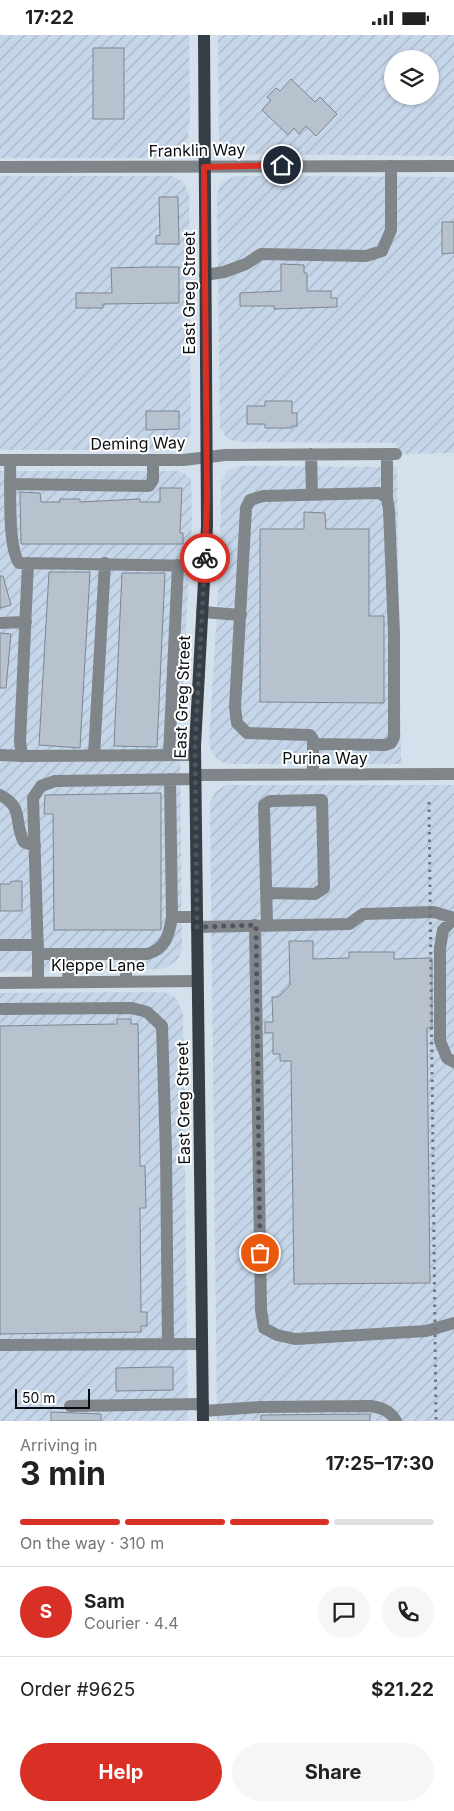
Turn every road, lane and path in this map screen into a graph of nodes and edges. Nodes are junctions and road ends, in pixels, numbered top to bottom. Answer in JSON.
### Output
{"nodes":[{"id":1,"x":204,"y":35,"type":"edge"},
{"id":2,"x":391,"y":166,"type":"junction"},
{"id":3,"x":454,"y":166,"type":"edge"},
{"id":4,"x":0,"y":167,"type":"edge"},
{"id":5,"x":204,"y":167,"type":"junction"},
{"id":6,"x":205,"y":275,"type":"junction"},
{"id":7,"x":311,"y":454,"type":"junction"},
{"id":8,"x":206,"y":458,"type":"junction"},
{"id":9,"x":5,"y":460,"type":"edge"},
{"id":10,"x":153,"y":460,"type":"junction"},
{"id":11,"x":11,"y":484,"type":"junction"},
{"id":12,"x":312,"y":495,"type":"junction"},
{"id":13,"x":387,"y":498,"type":"junction"},
{"id":14,"x":28,"y":563,"type":"junction"},
{"id":15,"x":105,"y":563,"type":"junction"},
{"id":16,"x":178,"y":565,"type":"junction"},
{"id":17,"x":205,"y":566,"type":"junction"},
{"id":18,"x":202,"y":612,"type":"junction"},
{"id":19,"x":241,"y":615,"type":"junction"},
{"id":20,"x":26,"y":622,"type":"junction"},
{"id":21,"x":0,"y":623,"type":"edge"},
{"id":22,"x":313,"y":744,"type":"junction"},
{"id":23,"x":0,"y":755,"type":"edge"},
{"id":24,"x":94,"y":755,"type":"junction"},
{"id":25,"x":169,"y":755,"type":"junction"},
{"id":26,"x":195,"y":755,"type":"junction"},
{"id":27,"x":22,"y":756,"type":"junction"},
{"id":28,"x":313,"y":774,"type":"junction"},
{"id":29,"x":454,"y":774,"type":"edge"},
{"id":30,"x":195,"y":777,"type":"junction"},
{"id":31,"x":170,"y":779,"type":"junction"},
{"id":32,"x":0,"y":795,"type":"edge"},
{"id":33,"x":35,"y":846,"type":"junction"},
{"id":34,"x":266,"y":893,"type":"junction"},
{"id":35,"x":172,"y":917,"type":"junction"},
{"id":36,"x":454,"y":917,"type":"edge"},
{"id":37,"x":197,"y":922,"type":"junction"},
{"id":38,"x":261,"y":925,"type":"junction"},
{"id":39,"x":0,"y":945,"type":"edge"},
{"id":40,"x":38,"y":950,"type":"junction"},
{"id":41,"x":126,"y":954,"type":"junction"},
{"id":42,"x":69,"y":955,"type":"junction"},
{"id":43,"x":126,"y":981,"type":"junction"},
{"id":44,"x":197,"y":981,"type":"junction"},
{"id":45,"x":38,"y":982,"type":"junction"},
{"id":46,"x":68,"y":982,"type":"junction"},
{"id":47,"x":0,"y":983,"type":"edge"},
{"id":48,"x":0,"y":1009,"type":"edge"},
{"id":49,"x":454,"y":1062,"type":"edge"},
{"id":50,"x":454,"y":1323,"type":"edge"},
{"id":51,"x":168,"y":1344,"type":"junction"},
{"id":52,"x":202,"y":1344,"type":"junction"},
{"id":53,"x":0,"y":1345,"type":"edge"},
{"id":54,"x":70,"y":1406,"type":"dead end"},
{"id":55,"x":243,"y":1408,"type":"junction"},
{"id":56,"x":203,"y":1412,"type":"edge"},
{"id":57,"x":243,"y":1421,"type":"edge"},
{"id":58,"x":396,"y":1421,"type":"edge"}],
"edges":[{"from":1,"to":5,"type":"main road","name":"East Greg Street"},
{"from":2,"to":3,"type":"street","name":"Franklin Way"},
{"from":2,"to":5,"type":"street","name":"Franklin Way"},
{"from":2,"to":6,"type":"street"},
{"from":4,"to":5,"type":"street","name":"Franklin Way"},
{"from":5,"to":6,"type":"main road","name":"East Greg Street"},
{"from":6,"to":8,"type":"main road","name":"East Greg Street"},
{"from":7,"to":8,"type":"street","name":"Deming Way"},
{"from":7,"to":12,"type":"street"},
{"from":7,"to":13,"type":"street","name":"Deming Way"},
{"from":8,"to":10,"type":"street","name":"Deming Way"},
{"from":8,"to":17,"type":"main road","name":"East Greg Street"},
{"from":9,"to":10,"type":"street","name":"Deming Way"},
{"from":9,"to":11,"type":"street"},
{"from":10,"to":11,"type":"street"},
{"from":11,"to":14,"type":"street"},
{"from":12,"to":13,"type":"street"},
{"from":12,"to":19,"type":"street"},
{"from":13,"to":22,"type":"street"},
{"from":14,"to":15,"type":"street"},
{"from":14,"to":20,"type":"street"},
{"from":15,"to":16,"type":"street"},
{"from":15,"to":24,"type":"street"},
{"from":16,"to":17,"type":"street"},
{"from":16,"to":25,"type":"street"},
{"from":17,"to":18,"type":"main road","name":"East Greg Street"},
{"from":18,"to":19,"type":"street"},
{"from":18,"to":26,"type":"main road","name":"East Greg Street"},
{"from":19,"to":22,"type":"street"},
{"from":20,"to":21,"type":"street"},
{"from":20,"to":27,"type":"street"},
{"from":22,"to":28,"type":"street"},
{"from":23,"to":27,"type":"street"},
{"from":24,"to":25,"type":"street"},
{"from":24,"to":27,"type":"street"},
{"from":25,"to":26,"type":"street"},
{"from":26,"to":30,"type":"main road","name":"East Greg Street"},
{"from":28,"to":29,"type":"street","name":"Purina Way"},
{"from":28,"to":30,"type":"street","name":"Purina Way"},
{"from":30,"to":31,"type":"street","name":"Purina Way"},
{"from":30,"to":37,"type":"main road","name":"East Greg Street"},
{"from":31,"to":33,"type":"street","name":"Purina Way"},
{"from":31,"to":35,"type":"street"},
{"from":32,"to":33,"type":"street"},
{"from":33,"to":40,"type":"street"},
{"from":34,"to":34,"type":"street"},
{"from":34,"to":38,"type":"street"},
{"from":35,"to":37,"type":"street"},
{"from":35,"to":41,"type":"street"},
{"from":36,"to":38,"type":"street"},
{"from":36,"to":49,"type":"street"},
{"from":37,"to":38,"type":"street"},
{"from":37,"to":44,"type":"main road","name":"East Greg Street"},
{"from":38,"to":50,"type":"street"},
{"from":39,"to":40,"type":"street"},
{"from":40,"to":42,"type":"street"},
{"from":40,"to":45,"type":"street"},
{"from":41,"to":42,"type":"street"},
{"from":41,"to":43,"type":"street"},
{"from":42,"to":46,"type":"street"},
{"from":43,"to":44,"type":"street","name":"Kleppe Lane"},
{"from":43,"to":46,"type":"street","name":"Kleppe Lane"},
{"from":44,"to":52,"type":"main road","name":"East Greg Street"},
{"from":45,"to":46,"type":"street","name":"Kleppe Lane"},
{"from":45,"to":47,"type":"street","name":"Kleppe Lane"},
{"from":48,"to":51,"type":"street"},
{"from":51,"to":52,"type":"street"},
{"from":51,"to":53,"type":"street"},
{"from":52,"to":56,"type":"main road","name":"East Greg Street"},
{"from":54,"to":56,"type":"street"},
{"from":55,"to":56,"type":"street"},
{"from":55,"to":57,"type":"street"},
{"from":55,"to":58,"type":"street"}]}
